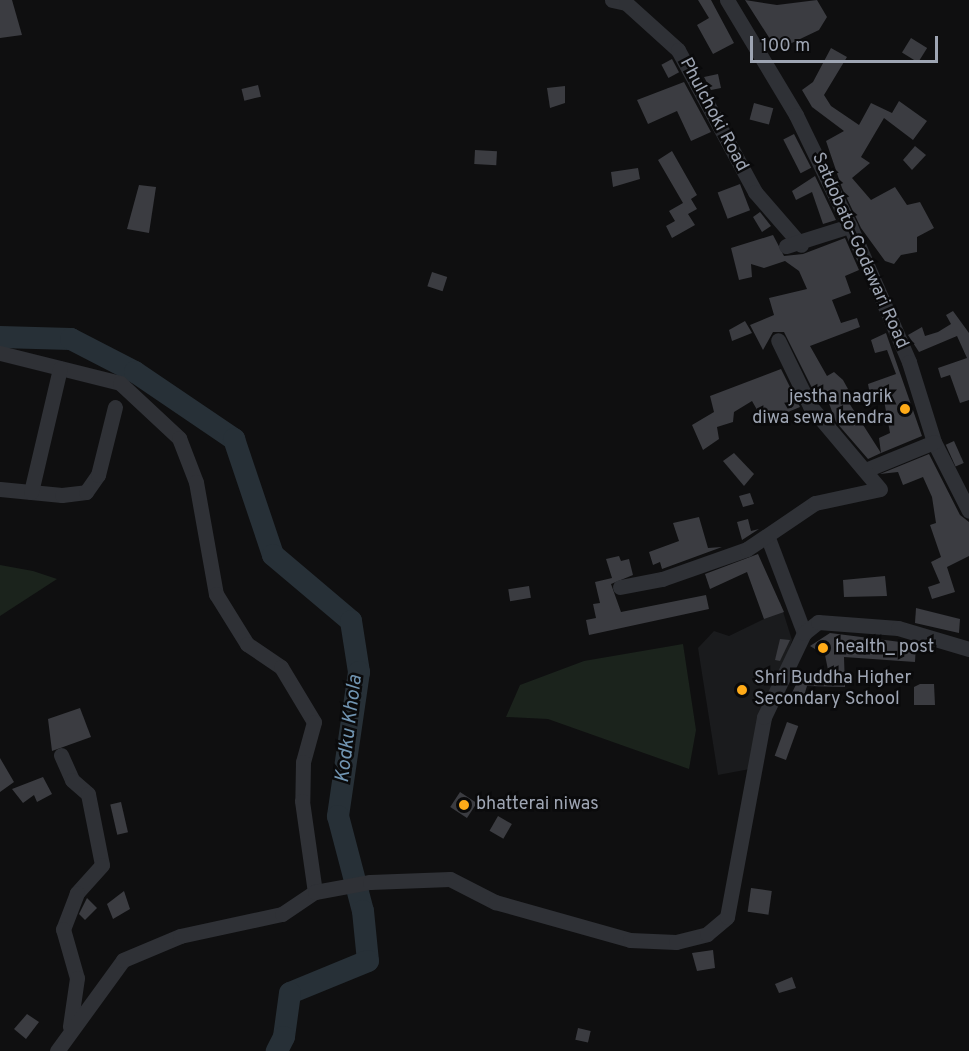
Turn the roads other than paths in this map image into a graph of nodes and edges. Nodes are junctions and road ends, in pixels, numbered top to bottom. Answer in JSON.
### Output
{"nodes":[{"id":1,"x":612,"y":0,"type":"edge"},
{"id":2,"x":728,"y":0,"type":"edge"},
{"id":3,"x":850,"y":226,"type":"junction"},
{"id":4,"x":778,"y":340,"type":"dead end"},
{"id":5,"x":0,"y":353,"type":"edge"},
{"id":6,"x":60,"y":368,"type":"junction"},
{"id":7,"x":115,"y":407,"type":"dead end"},
{"id":8,"x":934,"y":442,"type":"junction"},
{"id":9,"x":868,"y":469,"type":"junction"},
{"id":10,"x":0,"y":489,"type":"edge"},
{"id":11,"x":31,"y":492,"type":"junction"},
{"id":12,"x":969,"y":511,"type":"edge"},
{"id":13,"x":768,"y":538,"type":"junction"},
{"id":14,"x":620,"y":587,"type":"dead end"},
{"id":15,"x":804,"y":633,"type":"junction"},
{"id":16,"x":969,"y":649,"type":"edge"},
{"id":17,"x":61,"y":755,"type":"dead end"},
{"id":18,"x":315,"y":892,"type":"junction"},
{"id":19,"x":69,"y":1033,"type":"junction"},
{"id":20,"x":57,"y":1051,"type":"edge"}],
"edges":[{"from":1,"to":3,"type":"street","name":"Phulchoki Road"},
{"from":2,"to":3,"type":"street","name":"Satdobato-Godawari Road"},
{"from":3,"to":8,"type":"street","name":"Satdobato-Godawari Road"},
{"from":4,"to":9,"type":"street"},
{"from":5,"to":6,"type":"street"},
{"from":6,"to":11,"type":"street"},
{"from":6,"to":18,"type":"street"},
{"from":7,"to":11,"type":"street"},
{"from":8,"to":9,"type":"street"},
{"from":8,"to":12,"type":"street","name":"Satdobato-Godawari Road"},
{"from":9,"to":13,"type":"street"},
{"from":10,"to":11,"type":"street"},
{"from":13,"to":14,"type":"street"},
{"from":13,"to":15,"type":"street"},
{"from":15,"to":16,"type":"street"},
{"from":15,"to":18,"type":"street"},
{"from":17,"to":19,"type":"street"},
{"from":18,"to":19,"type":"street"},
{"from":19,"to":20,"type":"street"}]}
